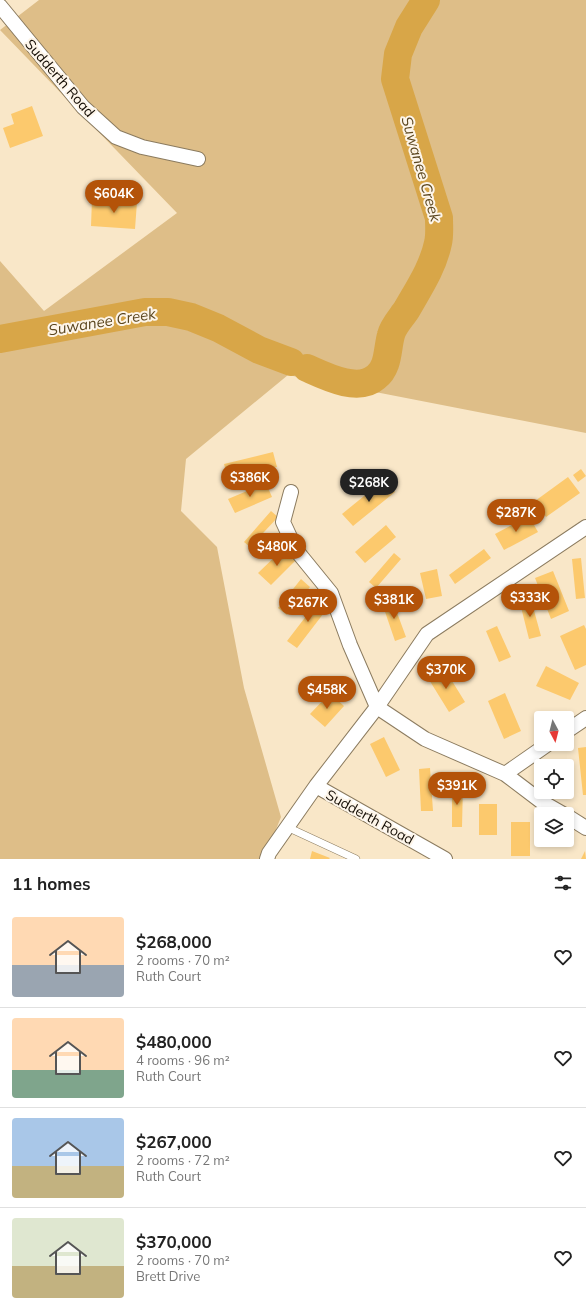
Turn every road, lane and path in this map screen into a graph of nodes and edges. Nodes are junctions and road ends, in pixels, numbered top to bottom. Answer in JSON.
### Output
{"nodes":[{"id":1,"x":0,"y":6,"type":"edge"},
{"id":2,"x":198,"y":159,"type":"dead end"},
{"id":3,"x":291,"y":492,"type":"dead end"},
{"id":4,"x":586,"y":527,"type":"edge"},
{"id":5,"x":377,"y":707,"type":"junction"},
{"id":6,"x":586,"y":718,"type":"edge"},
{"id":7,"x":574,"y":726,"type":"edge"},
{"id":8,"x":538,"y":751,"type":"edge"},
{"id":9,"x":505,"y":774,"type":"junction"},
{"id":10,"x":316,"y":786,"type":"junction"},
{"id":11,"x":551,"y":807,"type":"edge"},
{"id":12,"x":574,"y":820,"type":"edge"},
{"id":13,"x":287,"y":827,"type":"junction"},
{"id":14,"x":586,"y":828,"type":"edge"},
{"id":15,"x":342,"y":856,"type":"edge"},
{"id":16,"x":267,"y":859,"type":"edge"},
{"id":17,"x":356,"y":859,"type":"edge"},
{"id":18,"x":445,"y":859,"type":"edge"}],
"edges":[{"from":1,"to":2,"type":"street","name":"Sudderth Road"},
{"from":3,"to":5,"type":"street"},
{"from":4,"to":5,"type":"street"},
{"from":5,"to":9,"type":"street"},
{"from":5,"to":10,"type":"street"},
{"from":6,"to":7,"type":"street"},
{"from":8,"to":9,"type":"street"},
{"from":9,"to":11,"type":"street"},
{"from":10,"to":13,"type":"street"},
{"from":10,"to":18,"type":"street","name":"Sudderth Road"},
{"from":12,"to":14,"type":"street"},
{"from":13,"to":15,"type":"lane"},
{"from":13,"to":16,"type":"street"},
{"from":15,"to":17,"type":"lane"}]}
